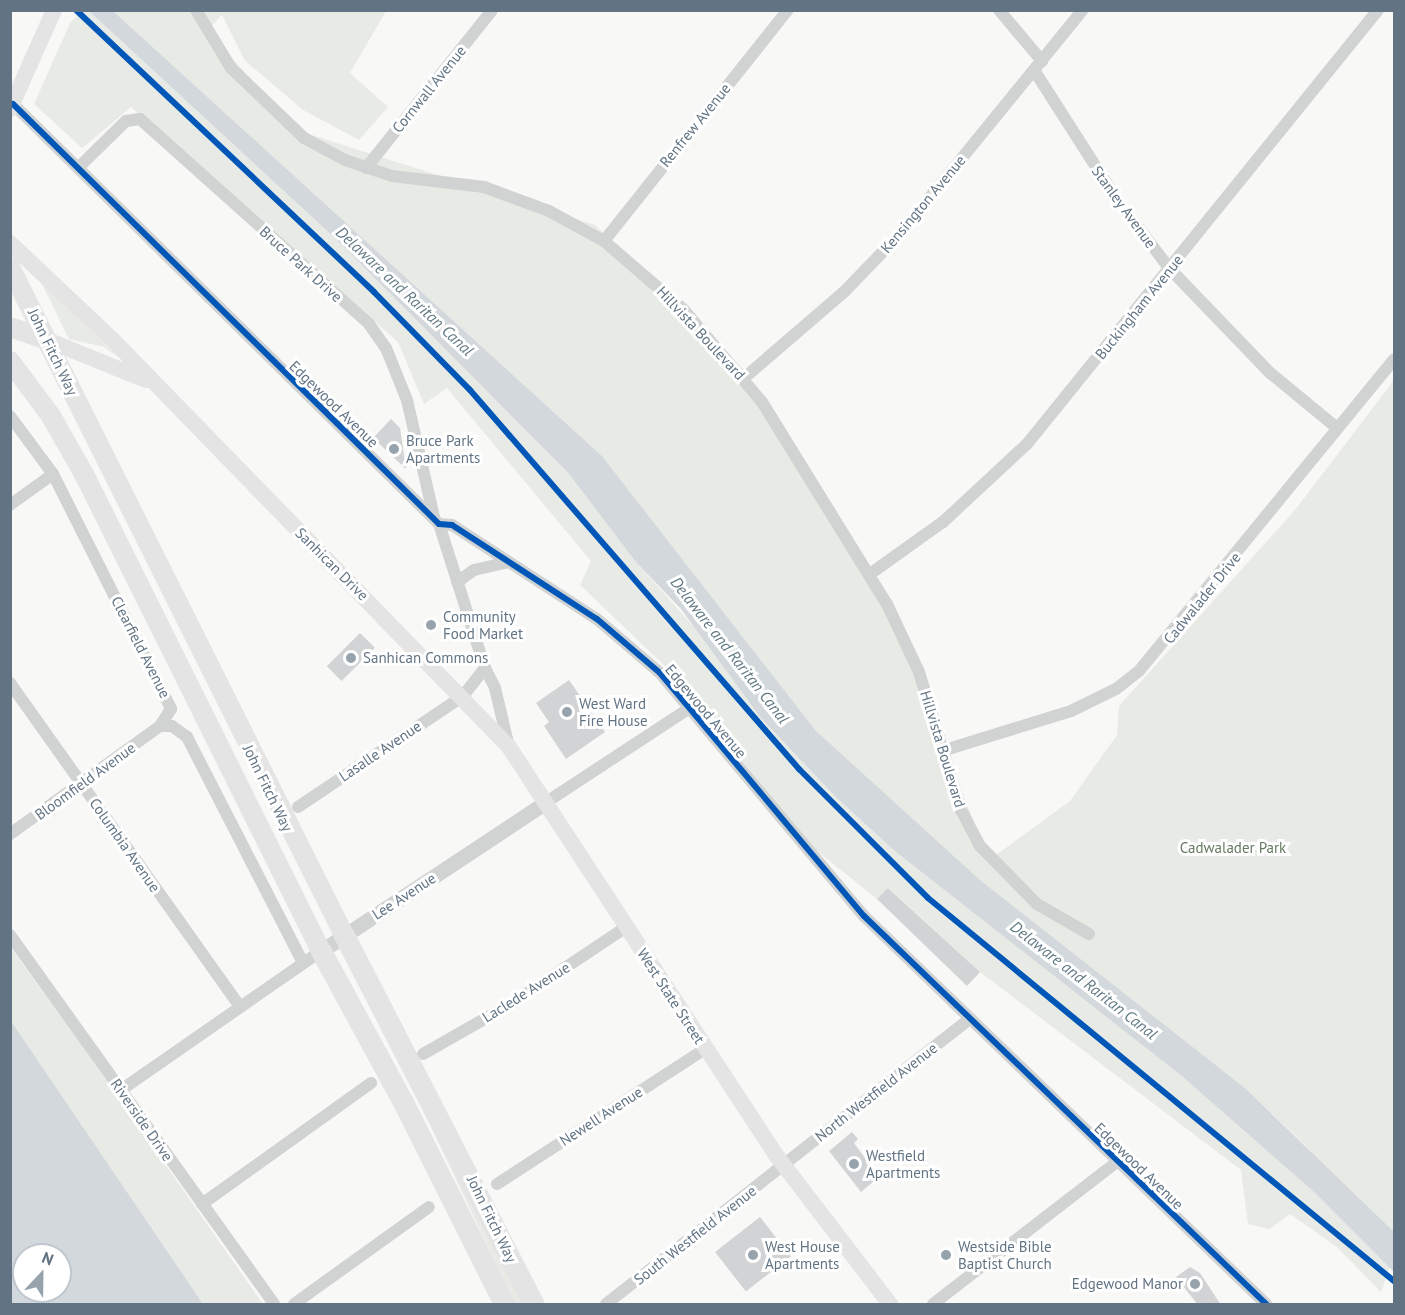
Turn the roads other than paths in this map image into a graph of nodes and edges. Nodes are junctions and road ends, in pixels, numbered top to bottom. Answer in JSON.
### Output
{"nodes":[{"id":1,"x":54,"y":10,"type":"edge"},
{"id":2,"x":196,"y":10,"type":"edge"},
{"id":3,"x":492,"y":10,"type":"edge"},
{"id":4,"x":788,"y":10,"type":"edge"},
{"id":5,"x":999,"y":10,"type":"edge"},
{"id":6,"x":1083,"y":10,"type":"edge"},
{"id":7,"x":1378,"y":10,"type":"edge"},
{"id":8,"x":1038,"y":66,"type":"junction"},
{"id":9,"x":12,"y":107,"type":"edge"},
{"id":10,"x":79,"y":167,"type":"junction"},
{"id":11,"x":366,"y":168,"type":"junction"},
{"id":12,"x":604,"y":241,"type":"junction"},
{"id":13,"x":10,"y":243,"type":"edge"},
{"id":14,"x":1170,"y":269,"type":"junction"},
{"id":15,"x":15,"y":274,"type":"edge"},
{"id":16,"x":10,"y":307,"type":"edge"},
{"id":17,"x":10,"y":327,"type":"edge"},
{"id":18,"x":47,"y":340,"type":"junction"},
{"id":19,"x":1395,"y":359,"type":"edge"},
{"id":20,"x":10,"y":361,"type":"edge"},
{"id":21,"x":744,"y":378,"type":"junction"},
{"id":22,"x":153,"y":383,"type":"junction"},
{"id":23,"x":10,"y":416,"type":"edge"},
{"id":24,"x":1337,"y":428,"type":"junction"},
{"id":25,"x":53,"y":474,"type":"junction"},
{"id":26,"x":10,"y":505,"type":"edge"},
{"id":27,"x":437,"y":521,"type":"junction"},
{"id":28,"x":508,"y":562,"type":"junction"},
{"id":29,"x":870,"y":574,"type":"junction"},
{"id":30,"x":457,"y":582,"type":"junction"},
{"id":31,"x":485,"y":668,"type":"junction"},
{"id":32,"x":10,"y":683,"type":"edge"},
{"id":33,"x":463,"y":696,"type":"junction"},
{"id":34,"x":691,"y":707,"type":"junction"},
{"id":35,"x":160,"y":726,"type":"junction"},
{"id":36,"x":509,"y":747,"type":"junction"},
{"id":37,"x":945,"y":750,"type":"junction"},
{"id":38,"x":82,"y":784,"type":"junction"},
{"id":39,"x":545,"y":803,"type":"junction"},
{"id":40,"x":298,"y":807,"type":"dead end"},
{"id":41,"x":10,"y":834,"type":"edge"},
{"id":42,"x":626,"y":927,"type":"junction"},
{"id":43,"x":1089,"y":934,"type":"dead end"},
{"id":44,"x":10,"y":935,"type":"edge"},
{"id":45,"x":344,"y":935,"type":"junction"},
{"id":46,"x":321,"y":951,"type":"junction"},
{"id":47,"x":303,"y":963,"type":"junction"},
{"id":48,"x":240,"y":1007,"type":"junction"},
{"id":49,"x":969,"y":1019,"type":"junction"},
{"id":50,"x":705,"y":1049,"type":"junction"},
{"id":51,"x":423,"y":1054,"type":"dead end"},
{"id":52,"x":371,"y":1083,"type":"dead end"},
{"id":53,"x":121,"y":1090,"type":"junction"},
{"id":54,"x":1117,"y":1161,"type":"junction"},
{"id":55,"x":783,"y":1165,"type":"junction"},
{"id":56,"x":497,"y":1184,"type":"dead end"},
{"id":57,"x":202,"y":1204,"type":"junction"},
{"id":58,"x":429,"y":1208,"type":"dead end"},
{"id":59,"x":1264,"y":1304,"type":"edge"},
{"id":60,"x":274,"y":1305,"type":"edge"},
{"id":61,"x":294,"y":1305,"type":"edge"},
{"id":62,"x":504,"y":1305,"type":"edge"},
{"id":63,"x":534,"y":1305,"type":"edge"},
{"id":64,"x":606,"y":1305,"type":"edge"},
{"id":65,"x":891,"y":1305,"type":"edge"},
{"id":66,"x":933,"y":1305,"type":"edge"}],
"edges":[{"from":1,"to":9,"type":"main road"},
{"from":2,"to":11,"type":"street","name":"Hillvista Boulevard"},
{"from":3,"to":11,"type":"street","name":"Cornwall Avenue"},
{"from":4,"to":12,"type":"street","name":"Renfrew Avenue"},
{"from":5,"to":8,"type":"street","name":"Stanley Avenue"},
{"from":6,"to":8,"type":"street","name":"Kensington Avenue"},
{"from":7,"to":14,"type":"street","name":"Buckingham Avenue"},
{"from":8,"to":14,"type":"street","name":"Stanley Avenue"},
{"from":8,"to":21,"type":"street","name":"Kensington Avenue"},
{"from":9,"to":10,"type":"street","name":"Edgewood Avenue"},
{"from":10,"to":27,"type":"street","name":"Edgewood Avenue"},
{"from":10,"to":27,"type":"street","name":"Bruce Park Drive"},
{"from":11,"to":12,"type":"street","name":"Hillvista Boulevard"},
{"from":12,"to":21,"type":"street","name":"Hillvista Boulevard"},
{"from":13,"to":22,"type":"main road","name":"Sanhican Drive"},
{"from":14,"to":24,"type":"street","name":"Stanley Avenue"},
{"from":14,"to":29,"type":"street","name":"Buckingham Avenue"},
{"from":15,"to":16,"type":"highway"},
{"from":15,"to":18,"type":"highway","name":"John Fitch Way"},
{"from":17,"to":18,"type":"highway"},
{"from":18,"to":22,"type":"main road","name":"Sanhican Drive"},
{"from":18,"to":45,"type":"highway","name":"John Fitch Way"},
{"from":19,"to":24,"type":"street","name":"Cadwalader Drive"},
{"from":20,"to":46,"type":"highway","name":"John Fitch Way"},
{"from":21,"to":29,"type":"street","name":"Hillvista Boulevard"},
{"from":22,"to":33,"type":"main road","name":"Sanhican Drive"},
{"from":23,"to":25,"type":"street","name":"Clearfield Avenue"},
{"from":24,"to":37,"type":"street","name":"Cadwalader Drive"},
{"from":25,"to":26,"type":"street"},
{"from":25,"to":35,"type":"street","name":"Clearfield Avenue"},
{"from":27,"to":28,"type":"street","name":"Edgewood Avenue"},
{"from":27,"to":30,"type":"street","name":"West State Street"},
{"from":28,"to":30,"type":"street"},
{"from":28,"to":34,"type":"street","name":"Edgewood Avenue"},
{"from":29,"to":37,"type":"street","name":"Hillvista Boulevard"},
{"from":30,"to":31,"type":"street","name":"West State Street"},
{"from":31,"to":33,"type":"street"},
{"from":31,"to":36,"type":"street","name":"West State Street"},
{"from":32,"to":38,"type":"street","name":"Columbia Avenue"},
{"from":33,"to":36,"type":"main road","name":"Sanhican Drive"},
{"from":33,"to":40,"type":"street","name":"Lasalle Avenue"},
{"from":34,"to":39,"type":"street","name":"Lee Avenue"},
{"from":34,"to":49,"type":"street","name":"Edgewood Avenue"},
{"from":35,"to":38,"type":"street","name":"Bloomfield Avenue"},
{"from":35,"to":47,"type":"street"},
{"from":36,"to":39,"type":"main road","name":"West State Street"},
{"from":37,"to":43,"type":"street","name":"Hillvista Boulevard"},
{"from":38,"to":41,"type":"street","name":"Bloomfield Avenue"},
{"from":38,"to":48,"type":"street","name":"Columbia Avenue"},
{"from":39,"to":42,"type":"main road","name":"West State Street"},
{"from":39,"to":45,"type":"street","name":"Lee Avenue"},
{"from":42,"to":50,"type":"main road","name":"West State Street"},
{"from":42,"to":51,"type":"street","name":"Laclede Avenue"},
{"from":44,"to":53,"type":"street","name":"Riverside Drive"},
{"from":45,"to":46,"type":"street","name":"Lee Avenue"},
{"from":45,"to":63,"type":"highway","name":"John Fitch Way"},
{"from":46,"to":47,"type":"street","name":"Lee Avenue"},
{"from":46,"to":62,"type":"highway","name":"John Fitch Way"},
{"from":47,"to":48,"type":"street","name":"Lee Avenue"},
{"from":48,"to":53,"type":"street","name":"Lee Avenue"},
{"from":49,"to":54,"type":"street","name":"Edgewood Avenue"},
{"from":49,"to":55,"type":"street","name":"North Westfield Avenue"},
{"from":50,"to":55,"type":"main road","name":"West State Street"},
{"from":50,"to":56,"type":"street","name":"Newell Avenue"},
{"from":52,"to":57,"type":"street"},
{"from":53,"to":57,"type":"street","name":"Riverside Drive"},
{"from":54,"to":59,"type":"street","name":"Edgewood Avenue"},
{"from":54,"to":66,"type":"street"},
{"from":55,"to":64,"type":"street","name":"South Westfield Avenue"},
{"from":55,"to":65,"type":"main road","name":"West State Street"},
{"from":57,"to":60,"type":"street","name":"Riverside Drive"},
{"from":58,"to":61,"type":"street"}]}
